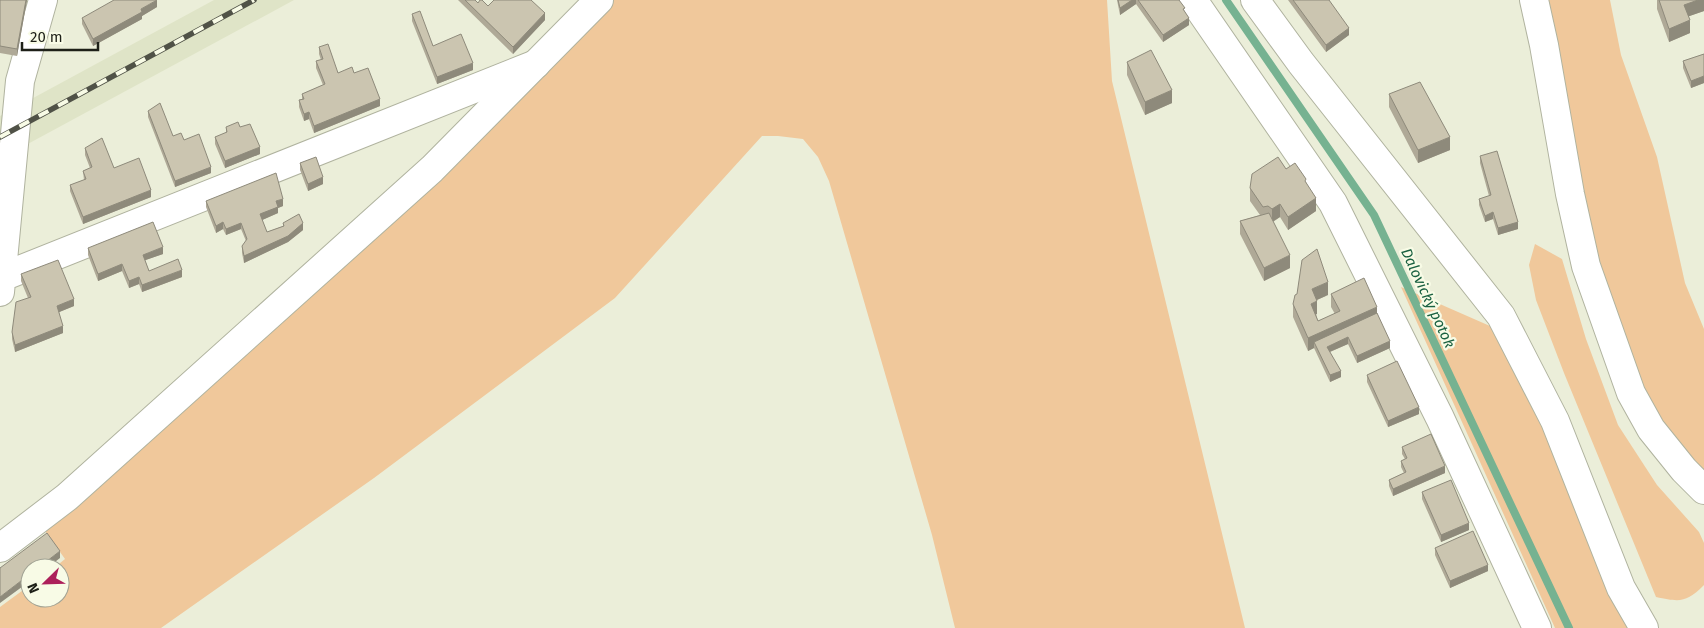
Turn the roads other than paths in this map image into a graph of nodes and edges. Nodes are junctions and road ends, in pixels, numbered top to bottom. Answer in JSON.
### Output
{"nodes":[{"id":1,"x":43,"y":0,"type":"edge"},
{"id":2,"x":599,"y":0,"type":"edge"},
{"id":3,"x":1193,"y":0,"type":"edge"},
{"id":4,"x":1255,"y":0,"type":"edge"},
{"id":5,"x":1534,"y":0,"type":"edge"},
{"id":6,"x":536,"y":64,"type":"junction"},
{"id":7,"x":1,"y":284,"type":"edge"},
{"id":8,"x":1704,"y":490,"type":"edge"},
{"id":9,"x":0,"y":548,"type":"edge"},
{"id":10,"x":1535,"y":627,"type":"edge"},
{"id":11,"x":1644,"y":628,"type":"edge"}],
"edges":[{"from":1,"to":7,"type":"street"},
{"from":2,"to":6,"type":"street"},
{"from":3,"to":10,"type":"street"},
{"from":4,"to":11,"type":"street"},
{"from":5,"to":8,"type":"street"},
{"from":6,"to":7,"type":"street"},
{"from":6,"to":9,"type":"street"}]}
